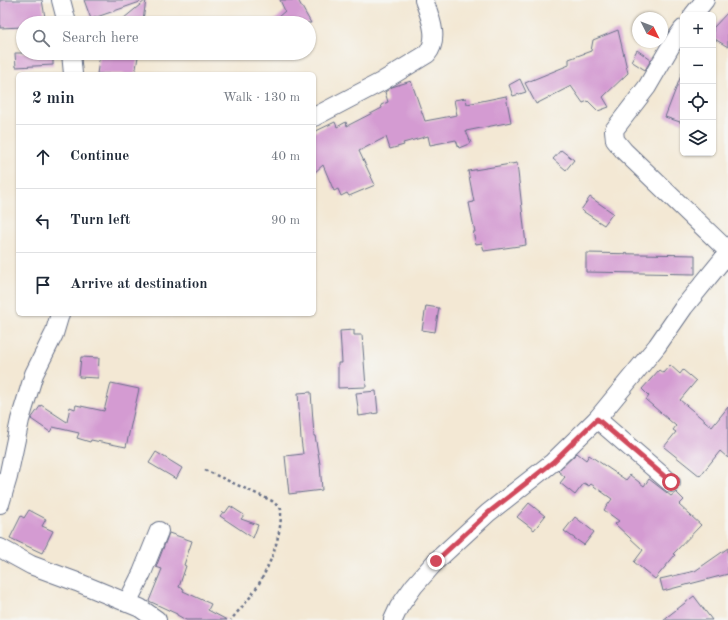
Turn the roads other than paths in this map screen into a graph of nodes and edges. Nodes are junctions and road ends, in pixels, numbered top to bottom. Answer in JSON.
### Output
{"nodes":[{"id":1,"x":61,"y":0,"type":"edge"},
{"id":2,"x":424,"y":0,"type":"edge"},
{"id":3,"x":705,"y":0,"type":"edge"},
{"id":4,"x":695,"y":12,"type":"edge"},
{"id":5,"x":65,"y":16,"type":"edge"},
{"id":6,"x":680,"y":33,"type":"edge"},
{"id":7,"x":72,"y":60,"type":"edge"},
{"id":8,"x":73,"y":72,"type":"edge"},
{"id":9,"x":316,"y":115,"type":"edge"},
{"id":10,"x":725,"y":261,"type":"edge"},
{"id":11,"x":59,"y":316,"type":"edge"},
{"id":12,"x":597,"y":419,"type":"junction"},
{"id":13,"x":671,"y":482,"type":"dead end"},
{"id":14,"x":0,"y":504,"type":"edge"},
{"id":15,"x":159,"y":531,"type":"dead end"},
{"id":16,"x":0,"y":548,"type":"edge"},
{"id":17,"x":127,"y":603,"type":"junction"},
{"id":18,"x":157,"y":620,"type":"edge"},
{"id":19,"x":393,"y":620,"type":"edge"}],
"edges":[{"from":1,"to":5,"type":"street"},
{"from":2,"to":9,"type":"street"},
{"from":3,"to":4,"type":"street"},
{"from":6,"to":10,"type":"street"},
{"from":7,"to":8,"type":"street"},
{"from":10,"to":12,"type":"street"},
{"from":11,"to":14,"type":"street"},
{"from":12,"to":13,"type":"street"},
{"from":12,"to":19,"type":"street"},
{"from":15,"to":17,"type":"street"},
{"from":16,"to":17,"type":"street"},
{"from":17,"to":18,"type":"street"}]}
